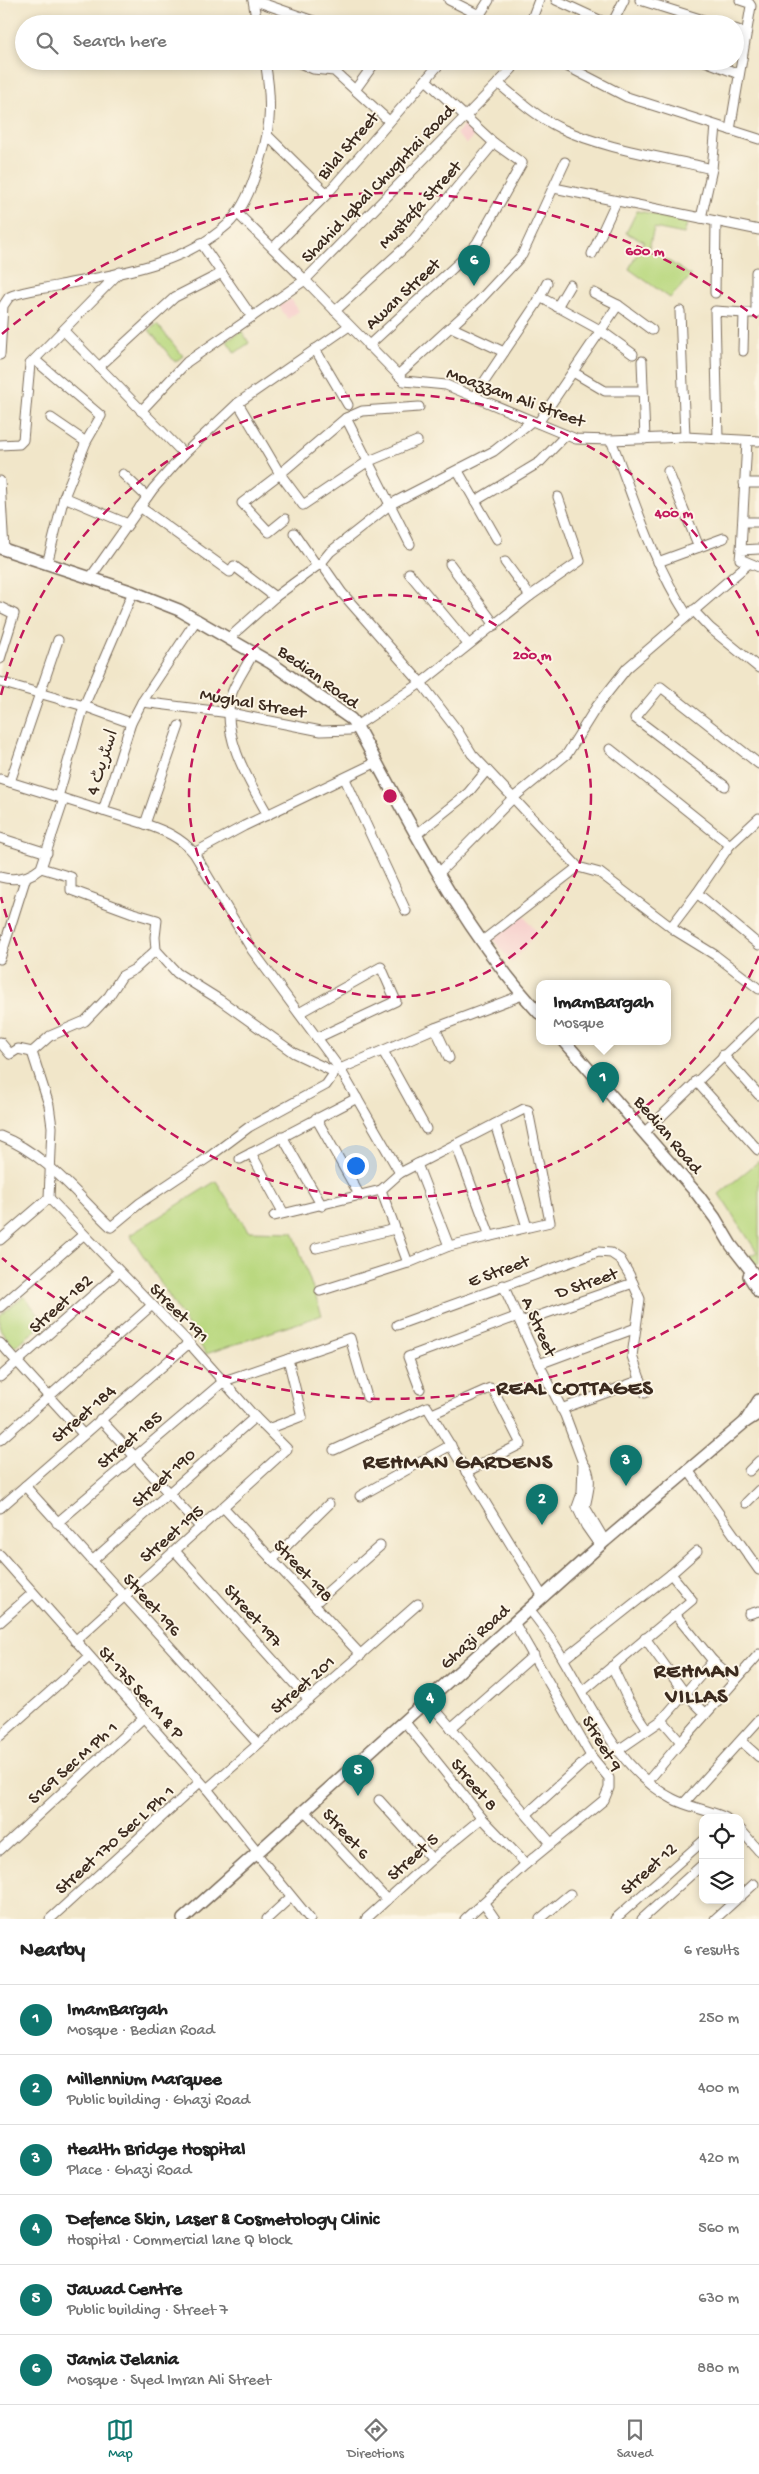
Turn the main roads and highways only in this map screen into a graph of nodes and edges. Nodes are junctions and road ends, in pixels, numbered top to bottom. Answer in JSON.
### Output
{"nodes":[{"id":1,"x":2,"y":549,"type":"edge"},
{"id":2,"x":536,"y":1009,"type":"edge"},
{"id":3,"x":568,"y":1045,"type":"edge"},
{"id":4,"x":738,"y":1254,"type":"junction"},
{"id":5,"x":759,"y":1280,"type":"edge"},
{"id":6,"x":759,"y":1292,"type":"edge"},
{"id":7,"x":759,"y":1400,"type":"edge"},
{"id":8,"x":759,"y":1413,"type":"edge"},
{"id":9,"x":745,"y":1422,"type":"junction"},
{"id":10,"x":182,"y":1919,"type":"edge"}],
"edges":[{"from":1,"to":2,"type":"main road","name":"Bedian Road"},
{"from":3,"to":4,"type":"main road","name":"Bedian Road"},
{"from":4,"to":5,"type":"main road","name":"Bedian Road"},
{"from":4,"to":6,"type":"main road","name":"Bedian Road"},
{"from":7,"to":9,"type":"main road","name":"Ghazi Road"},
{"from":8,"to":9,"type":"main road","name":"Ghazi Road"},
{"from":9,"to":10,"type":"main road","name":"Ghazi Road"}]}
